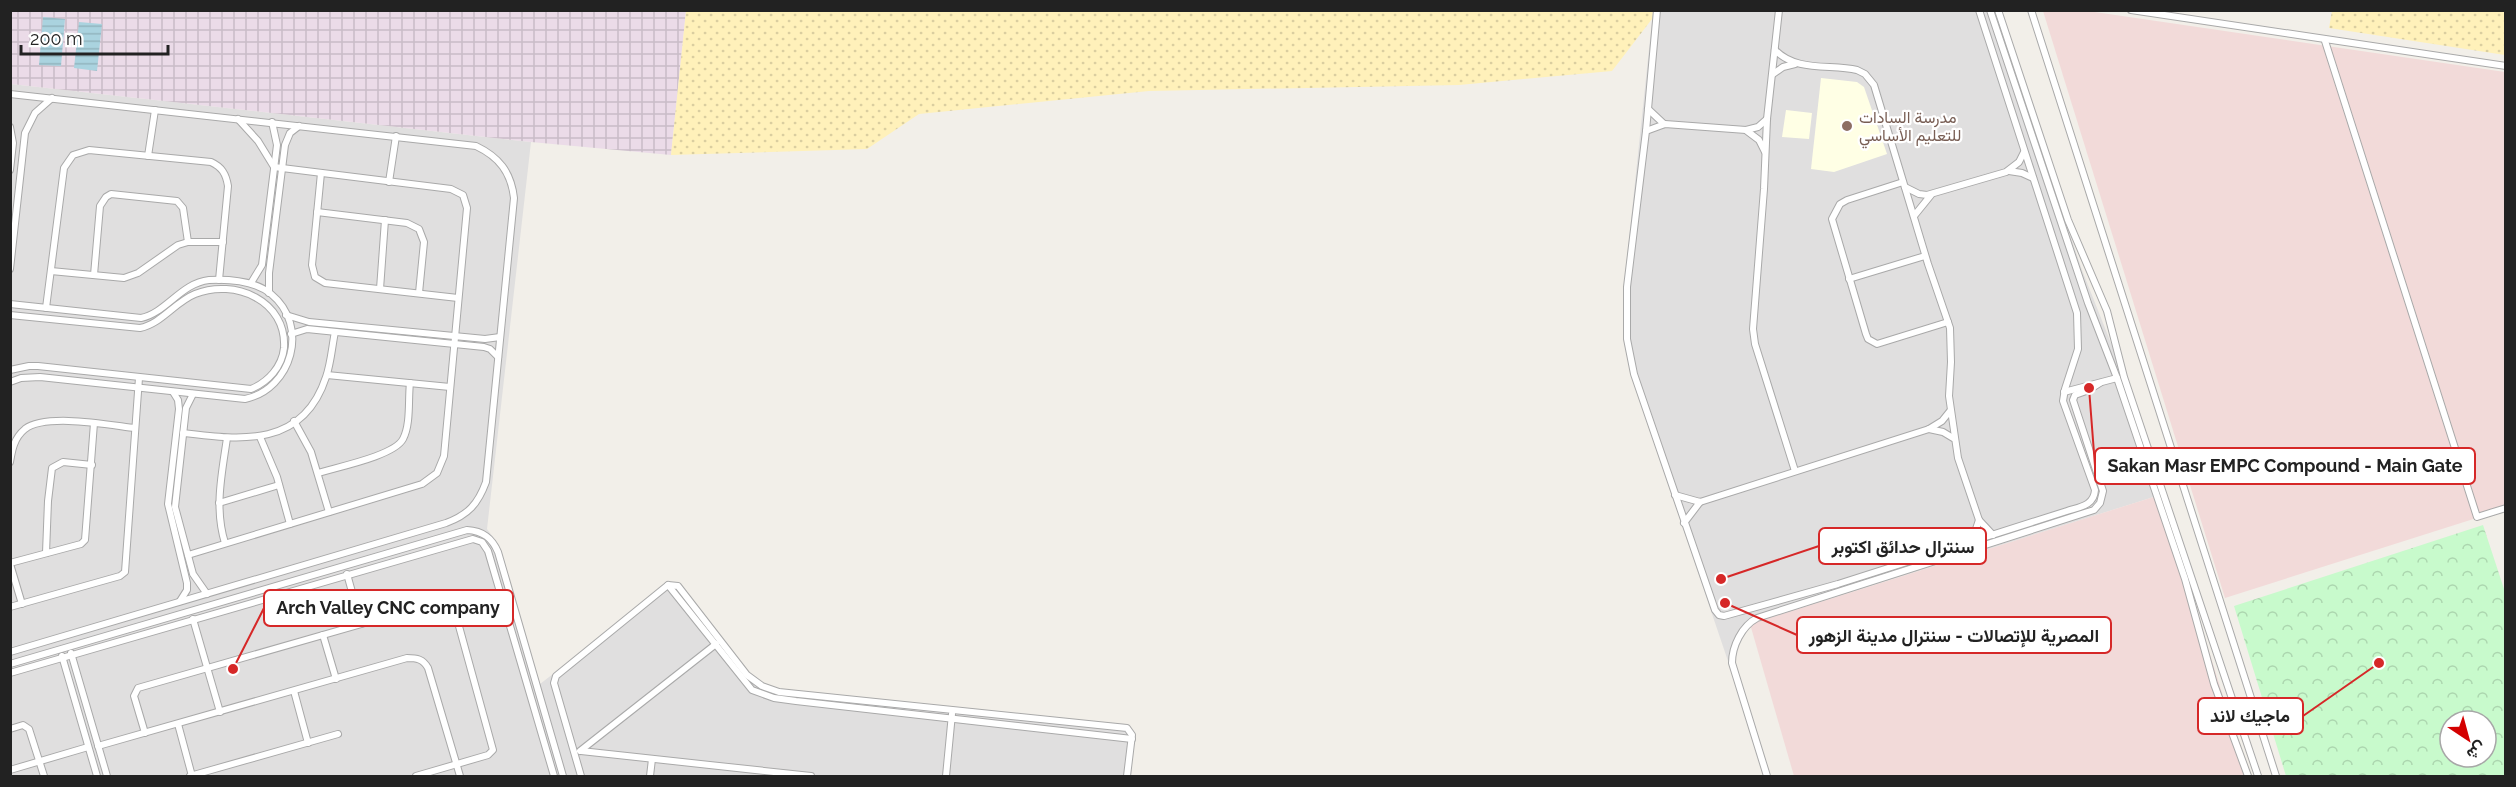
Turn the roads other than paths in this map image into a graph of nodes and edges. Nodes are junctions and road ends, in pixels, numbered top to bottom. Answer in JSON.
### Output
{"nodes":[{"id":1,"x":1657,"y":10,"type":"edge"},
{"id":2,"x":1779,"y":10,"type":"edge"},
{"id":3,"x":1979,"y":10,"type":"edge"},
{"id":4,"x":1990,"y":10,"type":"edge"},
{"id":5,"x":1998,"y":10,"type":"edge"},
{"id":6,"x":2031,"y":10,"type":"edge"},
{"id":7,"x":2131,"y":10,"type":"edge"},
{"id":8,"x":2325,"y":41,"type":"junction"},
{"id":9,"x":1775,"y":50,"type":"junction"},
{"id":10,"x":1796,"y":63,"type":"junction"},
{"id":11,"x":2505,"y":66,"type":"edge"},
{"id":12,"x":1773,"y":74,"type":"junction"},
{"id":13,"x":10,"y":94,"type":"edge"},
{"id":14,"x":52,"y":98,"type":"junction"},
{"id":15,"x":1648,"y":109,"type":"junction"},
{"id":16,"x":155,"y":110,"type":"junction"},
{"id":17,"x":237,"y":119,"type":"junction"},
{"id":18,"x":1767,"y":119,"type":"junction"},
{"id":19,"x":272,"y":122,"type":"junction"},
{"id":20,"x":1665,"y":124,"type":"junction"},
{"id":21,"x":300,"y":126,"type":"junction"},
{"id":22,"x":10,"y":127,"type":"edge"},
{"id":23,"x":1746,"y":130,"type":"junction"},
{"id":24,"x":1646,"y":131,"type":"junction"},
{"id":25,"x":396,"y":136,"type":"junction"},
{"id":26,"x":2024,"y":151,"type":"junction"},
{"id":27,"x":1766,"y":153,"type":"junction"},
{"id":28,"x":148,"y":156,"type":"junction"},
{"id":29,"x":274,"y":167,"type":"junction"},
{"id":30,"x":282,"y":168,"type":"junction"},
{"id":31,"x":10,"y":170,"type":"edge"},
{"id":32,"x":2006,"y":172,"type":"junction"},
{"id":33,"x":321,"y":173,"type":"junction"},
{"id":34,"x":2033,"y":178,"type":"junction"},
{"id":35,"x":389,"y":182,"type":"junction"},
{"id":36,"x":1904,"y":185,"type":"junction"},
{"id":37,"x":1934,"y":193,"type":"junction"},
{"id":38,"x":317,"y":212,"type":"junction"},
{"id":39,"x":1914,"y":216,"type":"junction"},
{"id":40,"x":385,"y":220,"type":"junction"},
{"id":41,"x":188,"y":242,"type":"junction"},
{"id":42,"x":223,"y":242,"type":"junction"},
{"id":43,"x":1925,"y":256,"type":"junction"},
{"id":44,"x":10,"y":269,"type":"edge"},
{"id":45,"x":51,"y":271,"type":"junction"},
{"id":46,"x":94,"y":276,"type":"junction"},
{"id":47,"x":1849,"y":279,"type":"junction"},
{"id":48,"x":219,"y":280,"type":"junction"},
{"id":49,"x":251,"y":283,"type":"junction"},
{"id":50,"x":380,"y":289,"type":"junction"},
{"id":51,"x":269,"y":293,"type":"junction"},
{"id":52,"x":419,"y":293,"type":"junction"},
{"id":53,"x":2101,"y":297,"type":"junction"},
{"id":54,"x":458,"y":298,"type":"junction"},
{"id":55,"x":2088,"y":303,"type":"junction"},
{"id":56,"x":10,"y":304,"type":"edge"},
{"id":57,"x":46,"y":308,"type":"junction"},
{"id":58,"x":2107,"y":311,"type":"junction"},
{"id":59,"x":10,"y":315,"type":"edge"},
{"id":60,"x":286,"y":315,"type":"junction"},
{"id":61,"x":2093,"y":317,"type":"junction"},
{"id":62,"x":1948,"y":322,"type":"junction"},
{"id":63,"x":334,"y":332,"type":"junction"},
{"id":64,"x":291,"y":334,"type":"junction"},
{"id":65,"x":500,"y":337,"type":"junction"},
{"id":66,"x":454,"y":340,"type":"junction"},
{"id":67,"x":498,"y":358,"type":"junction"},
{"id":68,"x":10,"y":370,"type":"edge"},
{"id":69,"x":327,"y":375,"type":"junction"},
{"id":70,"x":139,"y":378,"type":"junction"},
{"id":71,"x":2117,"y":378,"type":"junction"},
{"id":72,"x":2068,"y":381,"type":"junction"},
{"id":73,"x":10,"y":382,"type":"edge"},
{"id":74,"x":410,"y":383,"type":"junction"},
{"id":75,"x":2100,"y":383,"type":"junction"},
{"id":76,"x":2082,"y":386,"type":"junction"},
{"id":77,"x":450,"y":387,"type":"junction"},
{"id":78,"x":138,"y":388,"type":"junction"},
{"id":79,"x":173,"y":392,"type":"junction"},
{"id":80,"x":2064,"y":392,"type":"junction"},
{"id":81,"x":193,"y":394,"type":"junction"},
{"id":82,"x":1950,"y":411,"type":"junction"},
{"id":83,"x":294,"y":421,"type":"junction"},
{"id":84,"x":94,"y":423,"type":"junction"},
{"id":85,"x":135,"y":428,"type":"junction"},
{"id":86,"x":1929,"y":429,"type":"junction"},
{"id":87,"x":183,"y":433,"type":"junction"},
{"id":88,"x":260,"y":437,"type":"junction"},
{"id":89,"x":227,"y":438,"type":"junction"},
{"id":90,"x":1953,"y":438,"type":"junction"},
{"id":91,"x":10,"y":462,"type":"edge"},
{"id":92,"x":92,"y":465,"type":"junction"},
{"id":93,"x":1796,"y":471,"type":"junction"},
{"id":94,"x":318,"y":473,"type":"junction"},
{"id":95,"x":279,"y":485,"type":"junction"},
{"id":96,"x":1674,"y":495,"type":"junction"},
{"id":97,"x":1700,"y":502,"type":"junction"},
{"id":98,"x":219,"y":503,"type":"junction"},
{"id":99,"x":2505,"y":508,"type":"edge"},
{"id":100,"x":329,"y":512,"type":"junction"},
{"id":101,"x":1979,"y":520,"type":"junction"},
{"id":102,"x":1684,"y":523,"type":"junction"},
{"id":103,"x":290,"y":524,"type":"junction"},
{"id":104,"x":1993,"y":535,"type":"junction"},
{"id":105,"x":486,"y":536,"type":"junction"},
{"id":106,"x":480,"y":541,"type":"junction"},
{"id":107,"x":1972,"y":541,"type":"junction"},
{"id":108,"x":225,"y":543,"type":"junction"},
{"id":109,"x":46,"y":553,"type":"junction"},
{"id":110,"x":388,"y":553,"type":"junction"},
{"id":111,"x":188,"y":555,"type":"junction"},
{"id":112,"x":391,"y":561,"type":"junction"},
{"id":113,"x":10,"y":564,"type":"edge"},
{"id":114,"x":347,"y":574,"type":"junction"},
{"id":115,"x":303,"y":578,"type":"junction"},
{"id":116,"x":305,"y":587,"type":"junction"},
{"id":117,"x":509,"y":591,"type":"junction"},
{"id":118,"x":500,"y":593,"type":"junction"},
{"id":119,"x":207,"y":594,"type":"junction"},
{"id":120,"x":179,"y":602,"type":"junction"},
{"id":121,"x":22,"y":604,"type":"junction"},
{"id":122,"x":10,"y":607,"type":"edge"},
{"id":123,"x":207,"y":607,"type":"junction"},
{"id":124,"x":209,"y":615,"type":"junction"},
{"id":125,"x":194,"y":619,"type":"junction"},
{"id":126,"x":361,"y":624,"type":"junction"},
{"id":127,"x":141,"y":626,"type":"junction"},
{"id":128,"x":143,"y":634,"type":"junction"},
{"id":129,"x":323,"y":635,"type":"junction"},
{"id":130,"x":717,"y":643,"type":"junction"},
{"id":131,"x":69,"y":647,"type":"junction"},
{"id":132,"x":60,"y":649,"type":"junction"},
{"id":133,"x":10,"y":652,"type":"edge"},
{"id":134,"x":72,"y":655,"type":"junction"},
{"id":135,"x":62,"y":658,"type":"junction"},
{"id":136,"x":530,"y":663,"type":"junction"},
{"id":137,"x":10,"y":664,"type":"edge"},
{"id":138,"x":522,"y":666,"type":"junction"},
{"id":139,"x":207,"y":668,"type":"junction"},
{"id":140,"x":2223,"y":669,"type":"junction"},
{"id":141,"x":2211,"y":672,"type":"junction"},
{"id":142,"x":10,"y":673,"type":"edge"},
{"id":143,"x":336,"y":678,"type":"junction"},
{"id":144,"x":294,"y":690,"type":"junction"},
{"id":145,"x":540,"y":696,"type":"junction"},
{"id":146,"x":532,"y":699,"type":"junction"},
{"id":147,"x":953,"y":709,"type":"junction"},
{"id":148,"x":2236,"y":710,"type":"junction"},
{"id":149,"x":220,"y":712,"type":"junction"},
{"id":150,"x":2224,"y":713,"type":"junction"},
{"id":151,"x":89,"y":715,"type":"junction"},
{"id":152,"x":952,"y":717,"type":"junction"},
{"id":153,"x":80,"y":718,"type":"junction"},
{"id":154,"x":178,"y":724,"type":"junction"},
{"id":155,"x":10,"y":729,"type":"edge"},
{"id":156,"x":145,"y":733,"type":"junction"},
{"id":157,"x":338,"y":734,"type":"dead end"},
{"id":158,"x":1132,"y":739,"type":"junction"},
{"id":159,"x":308,"y":743,"type":"junction"},
{"id":160,"x":88,"y":747,"type":"junction"},
{"id":161,"x":98,"y":747,"type":"junction"},
{"id":162,"x":578,"y":753,"type":"junction"},
{"id":163,"x":652,"y":759,"type":"junction"},
{"id":164,"x":39,"y":761,"type":"junction"},
{"id":165,"x":457,"y":765,"type":"junction"},
{"id":166,"x":10,"y":770,"type":"edge"},
{"id":167,"x":191,"y":776,"type":"edge"},
{"id":168,"x":44,"y":777,"type":"edge"},
{"id":169,"x":97,"y":777,"type":"edge"},
{"id":170,"x":107,"y":777,"type":"edge"},
{"id":171,"x":416,"y":777,"type":"edge"},
{"id":172,"x":460,"y":777,"type":"edge"},
{"id":173,"x":554,"y":777,"type":"edge"},
{"id":174,"x":563,"y":777,"type":"edge"},
{"id":175,"x":581,"y":777,"type":"edge"},
{"id":176,"x":650,"y":777,"type":"edge"},
{"id":177,"x":811,"y":777,"type":"edge"},
{"id":178,"x":946,"y":777,"type":"edge"},
{"id":179,"x":1127,"y":777,"type":"edge"},
{"id":180,"x":1767,"y":777,"type":"edge"},
{"id":181,"x":2248,"y":777,"type":"edge"},
{"id":182,"x":2258,"y":777,"type":"edge"},
{"id":183,"x":2276,"y":777,"type":"edge"}],
"edges":[{"from":1,"to":15,"type":"street"},
{"from":2,"to":9,"type":"street"},
{"from":3,"to":26,"type":"street"},
{"from":4,"to":55,"type":"street"},
{"from":5,"to":53,"type":"street"},
{"from":6,"to":183,"type":"street"},
{"from":7,"to":8,"type":"street"},
{"from":8,"to":11,"type":"street"},
{"from":8,"to":99,"type":"street"},
{"from":9,"to":10,"type":"street"},
{"from":9,"to":12,"type":"street"},
{"from":10,"to":12,"type":"street"},
{"from":10,"to":36,"type":"street"},
{"from":12,"to":18,"type":"street"},
{"from":13,"to":14,"type":"street"},
{"from":14,"to":16,"type":"street"},
{"from":14,"to":44,"type":"street"},
{"from":15,"to":20,"type":"street"},
{"from":15,"to":24,"type":"street"},
{"from":16,"to":17,"type":"street"},
{"from":16,"to":28,"type":"street"},
{"from":17,"to":19,"type":"street"},
{"from":17,"to":29,"type":"street"},
{"from":18,"to":23,"type":"street"},
{"from":18,"to":27,"type":"street"},
{"from":19,"to":21,"type":"street"},
{"from":19,"to":29,"type":"street"},
{"from":20,"to":23,"type":"street"},
{"from":20,"to":24,"type":"street"},
{"from":21,"to":25,"type":"street"},
{"from":21,"to":30,"type":"street"},
{"from":22,"to":31,"type":"street"},
{"from":23,"to":27,"type":"street"},
{"from":24,"to":96,"type":"street"},
{"from":25,"to":35,"type":"street"},
{"from":25,"to":65,"type":"street"},
{"from":26,"to":32,"type":"street"},
{"from":26,"to":34,"type":"street"},
{"from":27,"to":93,"type":"street"},
{"from":28,"to":42,"type":"street"},
{"from":28,"to":45,"type":"street"},
{"from":29,"to":30,"type":"street"},
{"from":29,"to":49,"type":"street"},
{"from":30,"to":33,"type":"street"},
{"from":30,"to":51,"type":"street"},
{"from":32,"to":34,"type":"street"},
{"from":32,"to":37,"type":"street"},
{"from":33,"to":35,"type":"street"},
{"from":33,"to":38,"type":"street"},
{"from":34,"to":72,"type":"street"},
{"from":35,"to":54,"type":"street"},
{"from":36,"to":37,"type":"street"},
{"from":36,"to":39,"type":"street"},
{"from":36,"to":47,"type":"street"},
{"from":37,"to":39,"type":"street"},
{"from":38,"to":40,"type":"street"},
{"from":38,"to":50,"type":"street"},
{"from":39,"to":43,"type":"street"},
{"from":40,"to":50,"type":"street"},
{"from":40,"to":52,"type":"street"},
{"from":41,"to":42,"type":"street"},
{"from":41,"to":46,"type":"street"},
{"from":41,"to":46,"type":"street"},
{"from":42,"to":48,"type":"street"},
{"from":43,"to":47,"type":"street"},
{"from":43,"to":62,"type":"street"},
{"from":45,"to":46,"type":"street"},
{"from":45,"to":57,"type":"street"},
{"from":47,"to":62,"type":"street"},
{"from":48,"to":49,"type":"street"},
{"from":48,"to":57,"type":"street"},
{"from":49,"to":51,"type":"street"},
{"from":50,"to":52,"type":"street"},
{"from":51,"to":60,"type":"street"},
{"from":52,"to":54,"type":"street"},
{"from":53,"to":55,"type":"street"},
{"from":53,"to":58,"type":"street"},
{"from":54,"to":66,"type":"street"},
{"from":55,"to":61,"type":"street"},
{"from":56,"to":57,"type":"street"},
{"from":58,"to":61,"type":"street"},
{"from":58,"to":140,"type":"street"},
{"from":59,"to":70,"type":"street"},
{"from":60,"to":64,"type":"street"},
{"from":60,"to":66,"type":"street"},
{"from":61,"to":71,"type":"street"},
{"from":62,"to":82,"type":"street"},
{"from":63,"to":64,"type":"street"},
{"from":63,"to":66,"type":"street"},
{"from":63,"to":69,"type":"street"},
{"from":64,"to":81,"type":"street"},
{"from":65,"to":66,"type":"street"},
{"from":65,"to":67,"type":"street"},
{"from":66,"to":67,"type":"street"},
{"from":66,"to":77,"type":"street"},
{"from":67,"to":119,"type":"street"},
{"from":68,"to":70,"type":"street"},
{"from":69,"to":74,"type":"street"},
{"from":69,"to":83,"type":"street"},
{"from":70,"to":78,"type":"street"},
{"from":71,"to":75,"type":"street"},
{"from":71,"to":141,"type":"street"},
{"from":72,"to":76,"type":"street"},
{"from":72,"to":80,"type":"street"},
{"from":73,"to":78,"type":"street"},
{"from":74,"to":77,"type":"street"},
{"from":74,"to":94,"type":"street"},
{"from":75,"to":76,"type":"street"},
{"from":75,"to":180,"type":"street"},
{"from":76,"to":80,"type":"street"},
{"from":77,"to":100,"type":"street"},
{"from":78,"to":79,"type":"street"},
{"from":78,"to":85,"type":"street"},
{"from":79,"to":81,"type":"street"},
{"from":79,"to":120,"type":"street"},
{"from":80,"to":104,"type":"street"},
{"from":81,"to":87,"type":"street"},
{"from":82,"to":86,"type":"street"},
{"from":82,"to":90,"type":"street"},
{"from":83,"to":88,"type":"street"},
{"from":83,"to":94,"type":"street"},
{"from":84,"to":85,"type":"street"},
{"from":84,"to":91,"type":"street"},
{"from":84,"to":92,"type":"street"},
{"from":85,"to":121,"type":"street"},
{"from":86,"to":90,"type":"street"},
{"from":86,"to":93,"type":"street"},
{"from":87,"to":89,"type":"street"},
{"from":87,"to":111,"type":"street"},
{"from":88,"to":89,"type":"street"},
{"from":88,"to":95,"type":"street"},
{"from":89,"to":98,"type":"street"},
{"from":90,"to":101,"type":"street"},
{"from":92,"to":109,"type":"street"},
{"from":92,"to":109,"type":"street"},
{"from":93,"to":97,"type":"street"},
{"from":94,"to":100,"type":"street"},
{"from":95,"to":98,"type":"street"},
{"from":95,"to":103,"type":"street"},
{"from":96,"to":97,"type":"street"},
{"from":96,"to":102,"type":"street"},
{"from":97,"to":102,"type":"street"},
{"from":98,"to":108,"type":"street"},
{"from":100,"to":103,"type":"street"},
{"from":101,"to":104,"type":"street"},
{"from":101,"to":107,"type":"street"},
{"from":102,"to":107,"type":"street"},
{"from":103,"to":108,"type":"street"},
{"from":104,"to":107,"type":"street"},
{"from":105,"to":106,"type":"street"},
{"from":105,"to":110,"type":"street"},
{"from":105,"to":117,"type":"street"},
{"from":106,"to":112,"type":"street"},
{"from":106,"to":118,"type":"street"},
{"from":108,"to":111,"type":"street"},
{"from":109,"to":113,"type":"street"},
{"from":110,"to":112,"type":"street"},
{"from":110,"to":115,"type":"street"},
{"from":111,"to":119,"type":"street"},
{"from":112,"to":114,"type":"street"},
{"from":113,"to":121,"type":"street"},
{"from":114,"to":116,"type":"street"},
{"from":114,"to":126,"type":"street"},
{"from":115,"to":116,"type":"street"},
{"from":115,"to":123,"type":"street"},
{"from":116,"to":124,"type":"street"},
{"from":117,"to":118,"type":"street"},
{"from":117,"to":136,"type":"street"},
{"from":118,"to":138,"type":"street"},
{"from":119,"to":120,"type":"street"},
{"from":120,"to":133,"type":"street"},
{"from":121,"to":122,"type":"street"},
{"from":123,"to":124,"type":"street"},
{"from":123,"to":127,"type":"street"},
{"from":124,"to":125,"type":"street"},
{"from":125,"to":128,"type":"street"},
{"from":125,"to":139,"type":"street"},
{"from":126,"to":129,"type":"street"},
{"from":126,"to":165,"type":"street"},
{"from":127,"to":128,"type":"street"},
{"from":127,"to":131,"type":"street"},
{"from":128,"to":134,"type":"street"},
{"from":129,"to":139,"type":"street"},
{"from":129,"to":143,"type":"street"},
{"from":130,"to":147,"type":"street"},
{"from":130,"to":152,"type":"street"},
{"from":130,"to":162,"type":"street"},
{"from":130,"to":162,"type":"street"},
{"from":131,"to":132,"type":"street"},
{"from":131,"to":134,"type":"street"},
{"from":132,"to":135,"type":"street"},
{"from":132,"to":137,"type":"street"},
{"from":134,"to":135,"type":"street"},
{"from":134,"to":151,"type":"street"},
{"from":135,"to":142,"type":"street"},
{"from":135,"to":153,"type":"street"},
{"from":136,"to":138,"type":"street"},
{"from":136,"to":145,"type":"street"},
{"from":138,"to":146,"type":"street"},
{"from":139,"to":149,"type":"street"},
{"from":139,"to":156,"type":"street"},
{"from":140,"to":141,"type":"street"},
{"from":140,"to":148,"type":"street"},
{"from":141,"to":150,"type":"street"},
{"from":143,"to":144,"type":"street"},
{"from":143,"to":165,"type":"street"},
{"from":144,"to":149,"type":"street"},
{"from":144,"to":159,"type":"street"},
{"from":145,"to":146,"type":"street"},
{"from":145,"to":174,"type":"street"},
{"from":146,"to":173,"type":"street"},
{"from":147,"to":152,"type":"street"},
{"from":147,"to":158,"type":"street"},
{"from":148,"to":150,"type":"street"},
{"from":148,"to":182,"type":"street"},
{"from":149,"to":154,"type":"street"},
{"from":150,"to":181,"type":"street"},
{"from":151,"to":153,"type":"street"},
{"from":151,"to":161,"type":"street"},
{"from":152,"to":158,"type":"street"},
{"from":152,"to":178,"type":"street"},
{"from":153,"to":160,"type":"street"},
{"from":154,"to":156,"type":"street"},
{"from":154,"to":167,"type":"street"},
{"from":155,"to":164,"type":"street"},
{"from":156,"to":161,"type":"street"},
{"from":157,"to":159,"type":"street"},
{"from":158,"to":179,"type":"street"},
{"from":159,"to":167,"type":"street"},
{"from":160,"to":164,"type":"street"},
{"from":160,"to":169,"type":"street"},
{"from":161,"to":170,"type":"street"},
{"from":162,"to":163,"type":"street"},
{"from":162,"to":175,"type":"street"},
{"from":163,"to":176,"type":"street"},
{"from":163,"to":177,"type":"street"},
{"from":164,"to":166,"type":"street"},
{"from":164,"to":168,"type":"street"},
{"from":165,"to":171,"type":"street"},
{"from":165,"to":172,"type":"street"}]}
